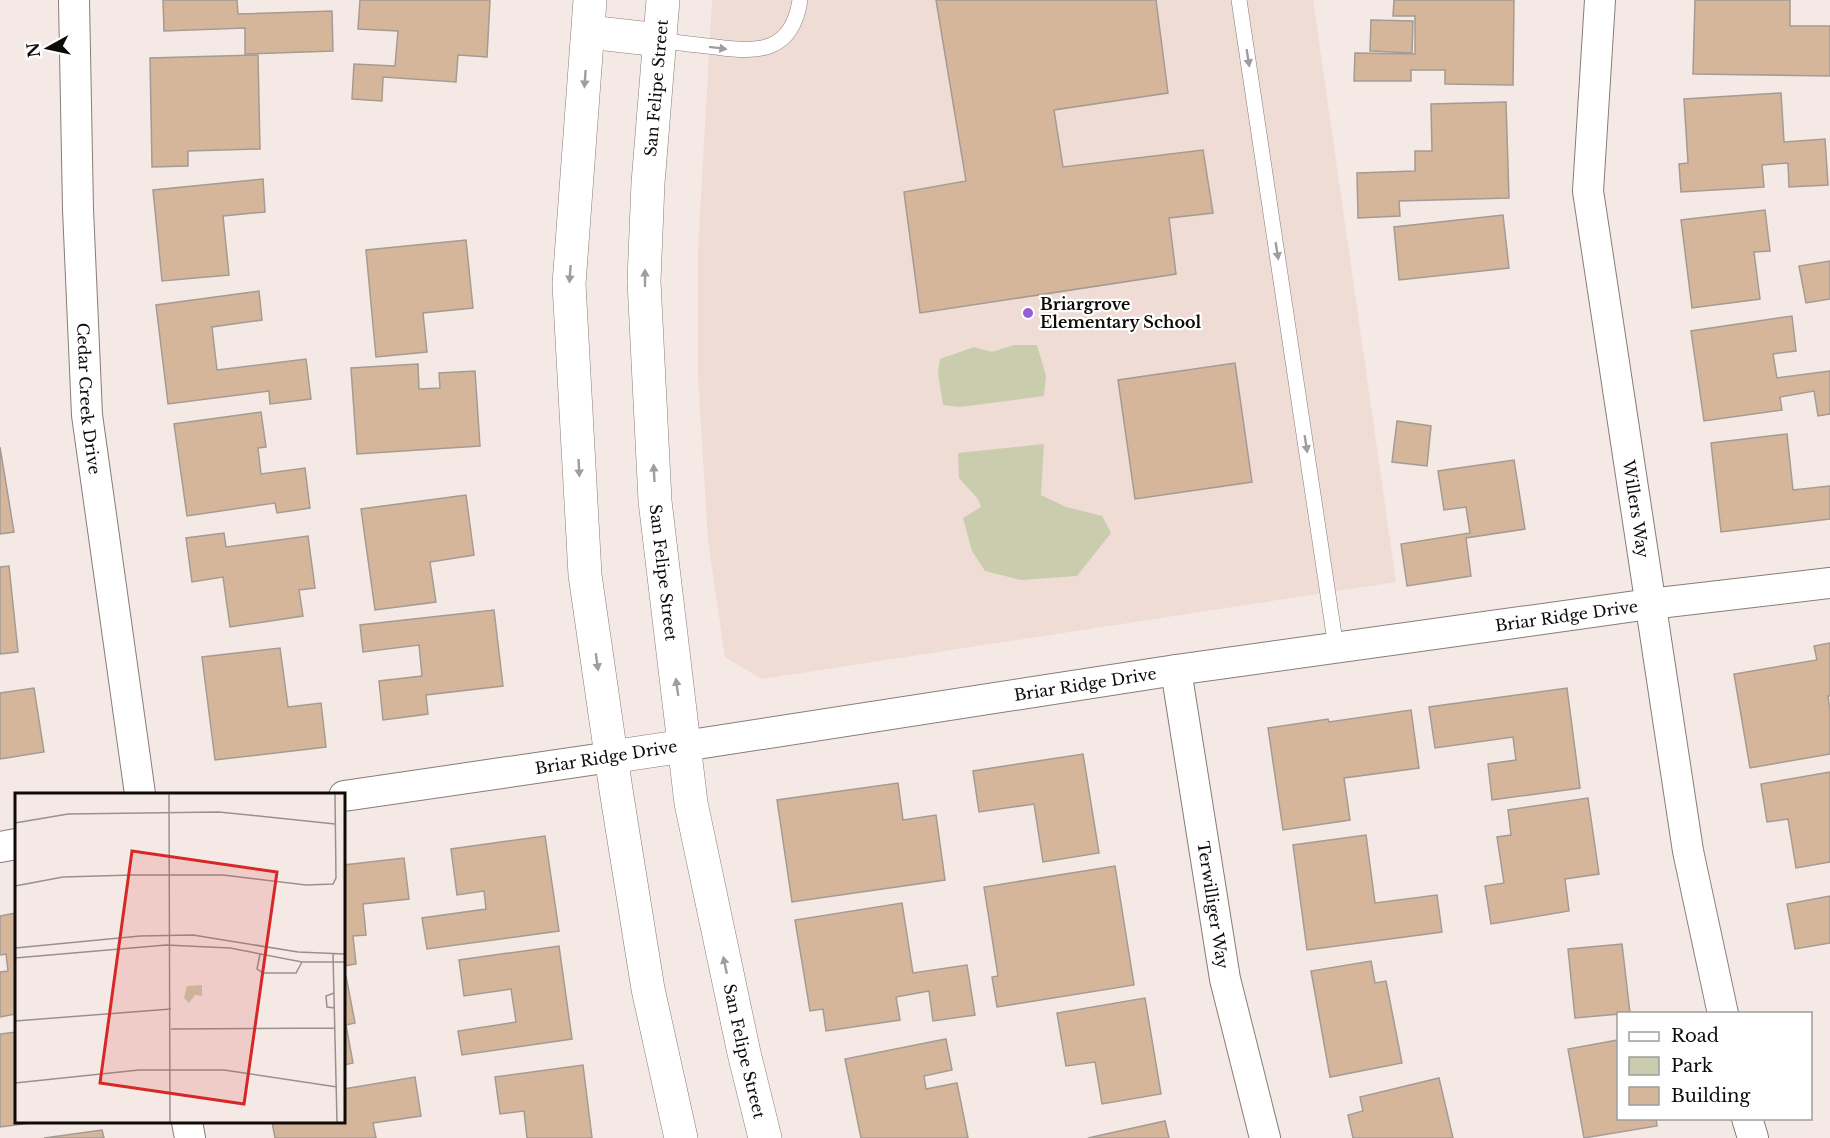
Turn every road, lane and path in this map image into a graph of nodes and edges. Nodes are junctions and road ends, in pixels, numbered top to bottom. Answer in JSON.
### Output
{"nodes":[{"id":1,"x":74,"y":0,"type":"edge"},
{"id":2,"x":590,"y":0,"type":"edge"},
{"id":3,"x":663,"y":0,"type":"edge"},
{"id":4,"x":800,"y":0,"type":"edge"},
{"id":5,"x":1239,"y":0,"type":"edge"},
{"id":6,"x":1600,"y":0,"type":"edge"},
{"id":7,"x":589,"y":32,"type":"junction"},
{"id":8,"x":660,"y":40,"type":"junction"},
{"id":9,"x":1830,"y":583,"type":"edge"},
{"id":10,"x":1650,"y":604,"type":"junction"},
{"id":11,"x":1336,"y":648,"type":"junction"},
{"id":12,"x":1176,"y":670,"type":"junction"},
{"id":13,"x":684,"y":746,"type":"junction"},
{"id":14,"x":611,"y":757,"type":"junction"},
{"id":15,"x":140,"y":793,"type":"edge"},
{"id":16,"x":345,"y":796,"type":"edge"},
{"id":17,"x":15,"y":844,"type":"edge"},
{"id":18,"x":0,"y":847,"type":"edge"},
{"id":19,"x":1724,"y":1012,"type":"edge"},
{"id":20,"x":1747,"y":1120,"type":"edge"},
{"id":21,"x":187,"y":1123,"type":"edge"},
{"id":22,"x":190,"y":1138,"type":"edge"},
{"id":23,"x":681,"y":1138,"type":"edge"},
{"id":24,"x":765,"y":1138,"type":"edge"},
{"id":25,"x":1266,"y":1138,"type":"edge"},
{"id":26,"x":1753,"y":1138,"type":"edge"}],
"edges":[{"from":1,"to":15,"type":"street","name":"Cedar Creek Drive"},
{"from":2,"to":7,"type":"main road"},
{"from":3,"to":8,"type":"main road","name":"San Felipe Street"},
{"from":8,"to":4,"type":"lane","one_way":true},
{"from":5,"to":11,"type":"lane","one_way":true},
{"from":6,"to":10,"type":"street","name":"Willers Way"},
{"from":7,"to":8,"type":"main road"},
{"from":7,"to":14,"type":"main road","one_way":true},
{"from":13,"to":8,"type":"main road","name":"San Felipe Street","one_way":true},
{"from":9,"to":10,"type":"street","name":"Briar Ridge Drive"},
{"from":10,"to":11,"type":"street","name":"Briar Ridge Drive"},
{"from":10,"to":19,"type":"street","name":"Willers Way"},
{"from":11,"to":12,"type":"street","name":"Briar Ridge Drive"},
{"from":12,"to":13,"type":"street","name":"Briar Ridge Drive"},
{"from":12,"to":25,"type":"street","name":"Terwilliger Way"},
{"from":13,"to":14,"type":"main road","name":"Briar Ridge Drive"},
{"from":24,"to":13,"type":"main road","name":"San Felipe Street","one_way":true},
{"from":14,"to":16,"type":"street","name":"Briar Ridge Drive"},
{"from":14,"to":23,"type":"main road"},
{"from":17,"to":18,"type":"street"},
{"from":20,"to":26,"type":"street"},
{"from":21,"to":22,"type":"street"}]}
